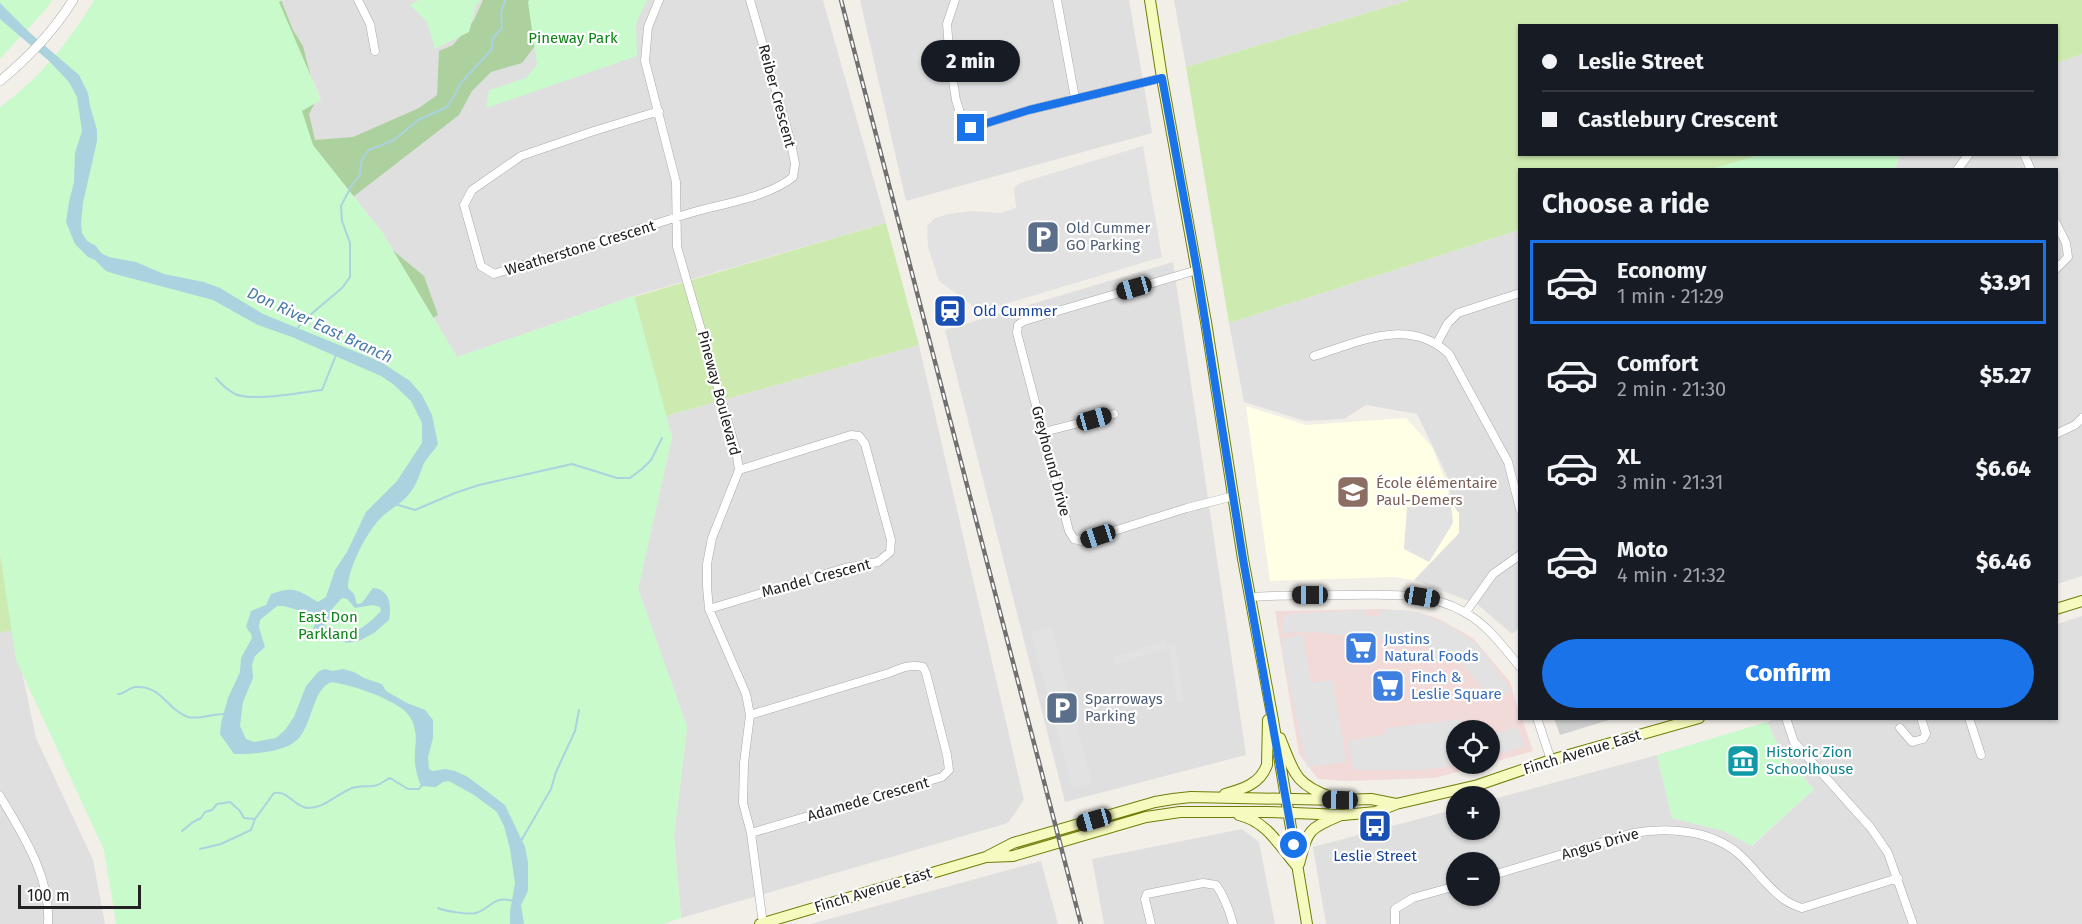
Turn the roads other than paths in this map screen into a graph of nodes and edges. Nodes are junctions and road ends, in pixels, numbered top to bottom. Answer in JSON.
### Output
{"nodes":[{"id":1,"x":73,"y":0,"type":"edge"},
{"id":2,"x":358,"y":0,"type":"edge"},
{"id":3,"x":659,"y":0,"type":"edge"},
{"id":4,"x":750,"y":0,"type":"edge"},
{"id":5,"x":955,"y":0,"type":"edge"},
{"id":6,"x":1057,"y":0,"type":"edge"},
{"id":7,"x":1150,"y":0,"type":"edge"},
{"id":8,"x":375,"y":51,"type":"dead end"},
{"id":9,"x":1162,"y":78,"type":"junction"},
{"id":10,"x":0,"y":81,"type":"edge"},
{"id":11,"x":1075,"y":98,"type":"junction"},
{"id":12,"x":659,"y":111,"type":"junction"},
{"id":13,"x":677,"y":217,"type":"junction"},
{"id":14,"x":2058,"y":227,"type":"edge"},
{"id":15,"x":2058,"y":267,"type":"edge"},
{"id":16,"x":1197,"y":270,"type":"junction"},
{"id":17,"x":1518,"y":293,"type":"edge"},
{"id":18,"x":1437,"y":343,"type":"junction"},
{"id":19,"x":1314,"y":356,"type":"dead end"},
{"id":20,"x":1114,"y":414,"type":"dead end"},
{"id":21,"x":2082,"y":418,"type":"edge"},
{"id":22,"x":1044,"y":432,"type":"junction"},
{"id":23,"x":2058,"y":433,"type":"edge"},
{"id":24,"x":739,"y":470,"type":"junction"},
{"id":25,"x":1234,"y":495,"type":"junction"},
{"id":26,"x":1518,"y":501,"type":"edge"},
{"id":27,"x":1518,"y":556,"type":"edge"},
{"id":28,"x":1250,"y":597,"type":"junction"},
{"id":29,"x":2082,"y":601,"type":"edge"},
{"id":30,"x":2058,"y":608,"type":"edge"},
{"id":31,"x":709,"y":609,"type":"junction"},
{"id":32,"x":1466,"y":612,"type":"junction"},
{"id":33,"x":1518,"y":665,"type":"edge"},
{"id":34,"x":1270,"y":702,"type":"junction"},
{"id":35,"x":750,"y":715,"type":"junction"},
{"id":36,"x":1273,"y":720,"type":"junction"},
{"id":37,"x":1538,"y":720,"type":"edge"},
{"id":38,"x":1692,"y":720,"type":"edge"},
{"id":39,"x":1787,"y":720,"type":"edge"},
{"id":40,"x":1922,"y":720,"type":"edge"},
{"id":41,"x":1970,"y":720,"type":"edge"},
{"id":42,"x":1900,"y":728,"type":"dead end"},
{"id":43,"x":1981,"y":755,"type":"dead end"},
{"id":44,"x":1551,"y":760,"type":"junction"},
{"id":45,"x":0,"y":796,"type":"edge"},
{"id":46,"x":1208,"y":797,"type":"junction"},
{"id":47,"x":1286,"y":799,"type":"junction"},
{"id":48,"x":1340,"y":800,"type":"junction"},
{"id":49,"x":1396,"y":804,"type":"junction"},
{"id":50,"x":1216,"y":811,"type":"junction"},
{"id":51,"x":1288,"y":812,"type":"junction"},
{"id":52,"x":1342,"y":815,"type":"junction"},
{"id":53,"x":751,"y":833,"type":"junction"},
{"id":54,"x":986,"y":857,"type":"junction"},
{"id":55,"x":1298,"y":867,"type":"junction"},
{"id":56,"x":1500,"y":873,"type":"edge"},
{"id":57,"x":1898,"y":878,"type":"junction"},
{"id":58,"x":1446,"y":889,"type":"edge"},
{"id":59,"x":48,"y":924,"type":"edge"},
{"id":60,"x":762,"y":924,"type":"edge"},
{"id":61,"x":1151,"y":924,"type":"edge"},
{"id":62,"x":1233,"y":924,"type":"edge"},
{"id":63,"x":1307,"y":924,"type":"edge"},
{"id":64,"x":1395,"y":924,"type":"edge"},
{"id":65,"x":1913,"y":924,"type":"edge"}],
"edges":[{"from":1,"to":10,"type":"street"},
{"from":2,"to":8,"type":"street"},
{"from":3,"to":12,"type":"street","name":"Pineway Boulevard"},
{"from":4,"to":13,"type":"street","name":"Reiber Crescent"},
{"from":5,"to":11,"type":"street"},
{"from":6,"to":11,"type":"street"},
{"from":7,"to":9,"type":"main road"},
{"from":9,"to":11,"type":"street"},
{"from":9,"to":16,"type":"main road"},
{"from":12,"to":13,"type":"street","name":"Pineway Boulevard"},
{"from":12,"to":13,"type":"street","name":"Weatherstone Crescent"},
{"from":13,"to":24,"type":"street","name":"Pineway Boulevard"},
{"from":14,"to":15,"type":"street"},
{"from":16,"to":22,"type":"street","name":"Greyhound Drive"},
{"from":16,"to":25,"type":"main road"},
{"from":17,"to":18,"type":"street"},
{"from":18,"to":19,"type":"street"},
{"from":18,"to":26,"type":"street"},
{"from":20,"to":22,"type":"street"},
{"from":21,"to":23,"type":"street"},
{"from":22,"to":25,"type":"street","name":"Greyhound Drive"},
{"from":24,"to":31,"type":"street","name":"Pineway Boulevard"},
{"from":24,"to":31,"type":"street","name":"Mandel Crescent"},
{"from":25,"to":28,"type":"main road"},
{"from":27,"to":32,"type":"street"},
{"from":28,"to":32,"type":"street"},
{"from":28,"to":34,"type":"main road"},
{"from":29,"to":30,"type":"main road"},
{"from":31,"to":35,"type":"street","name":"Pineway Boulevard"},
{"from":32,"to":33,"type":"street"},
{"from":34,"to":36,"type":"main road"},
{"from":34,"to":46,"type":"main road"},
{"from":35,"to":53,"type":"street","name":"Pineway Boulevard"},
{"from":35,"to":53,"type":"street","name":"Adamede Crescent"},
{"from":36,"to":47,"type":"main road"},
{"from":36,"to":48,"type":"main road"},
{"from":37,"to":44,"type":"street"},
{"from":38,"to":44,"type":"main road","name":"Finch Avenue East"},
{"from":39,"to":57,"type":"street"},
{"from":40,"to":42,"type":"street"},
{"from":41,"to":43,"type":"street"},
{"from":44,"to":49,"type":"main road","name":"Finch Avenue East"},
{"from":45,"to":59,"type":"street"},
{"from":46,"to":47,"type":"main road","name":"Finch Avenue East"},
{"from":46,"to":54,"type":"main road","name":"Finch Avenue East"},
{"from":47,"to":48,"type":"main road","name":"Finch Avenue East"},
{"from":47,"to":51,"type":"main road"},
{"from":48,"to":49,"type":"main road","name":"Finch Avenue East"},
{"from":49,"to":52,"type":"main road","name":"Finch Avenue East"},
{"from":50,"to":51,"type":"main road","name":"Finch Avenue East"},
{"from":50,"to":54,"type":"main road","name":"Finch Avenue East"},
{"from":50,"to":55,"type":"main road"},
{"from":51,"to":52,"type":"main road","name":"Finch Avenue East"},
{"from":51,"to":55,"type":"main road"},
{"from":52,"to":55,"type":"main road"},
{"from":53,"to":60,"type":"street","name":"Pineway Boulevard"},
{"from":54,"to":60,"type":"main road","name":"Finch Avenue East"},
{"from":55,"to":63,"type":"main road"},
{"from":56,"to":57,"type":"street","name":"Angus Drive"},
{"from":57,"to":65,"type":"street"},
{"from":58,"to":64,"type":"street"},
{"from":61,"to":62,"type":"street"}]}
